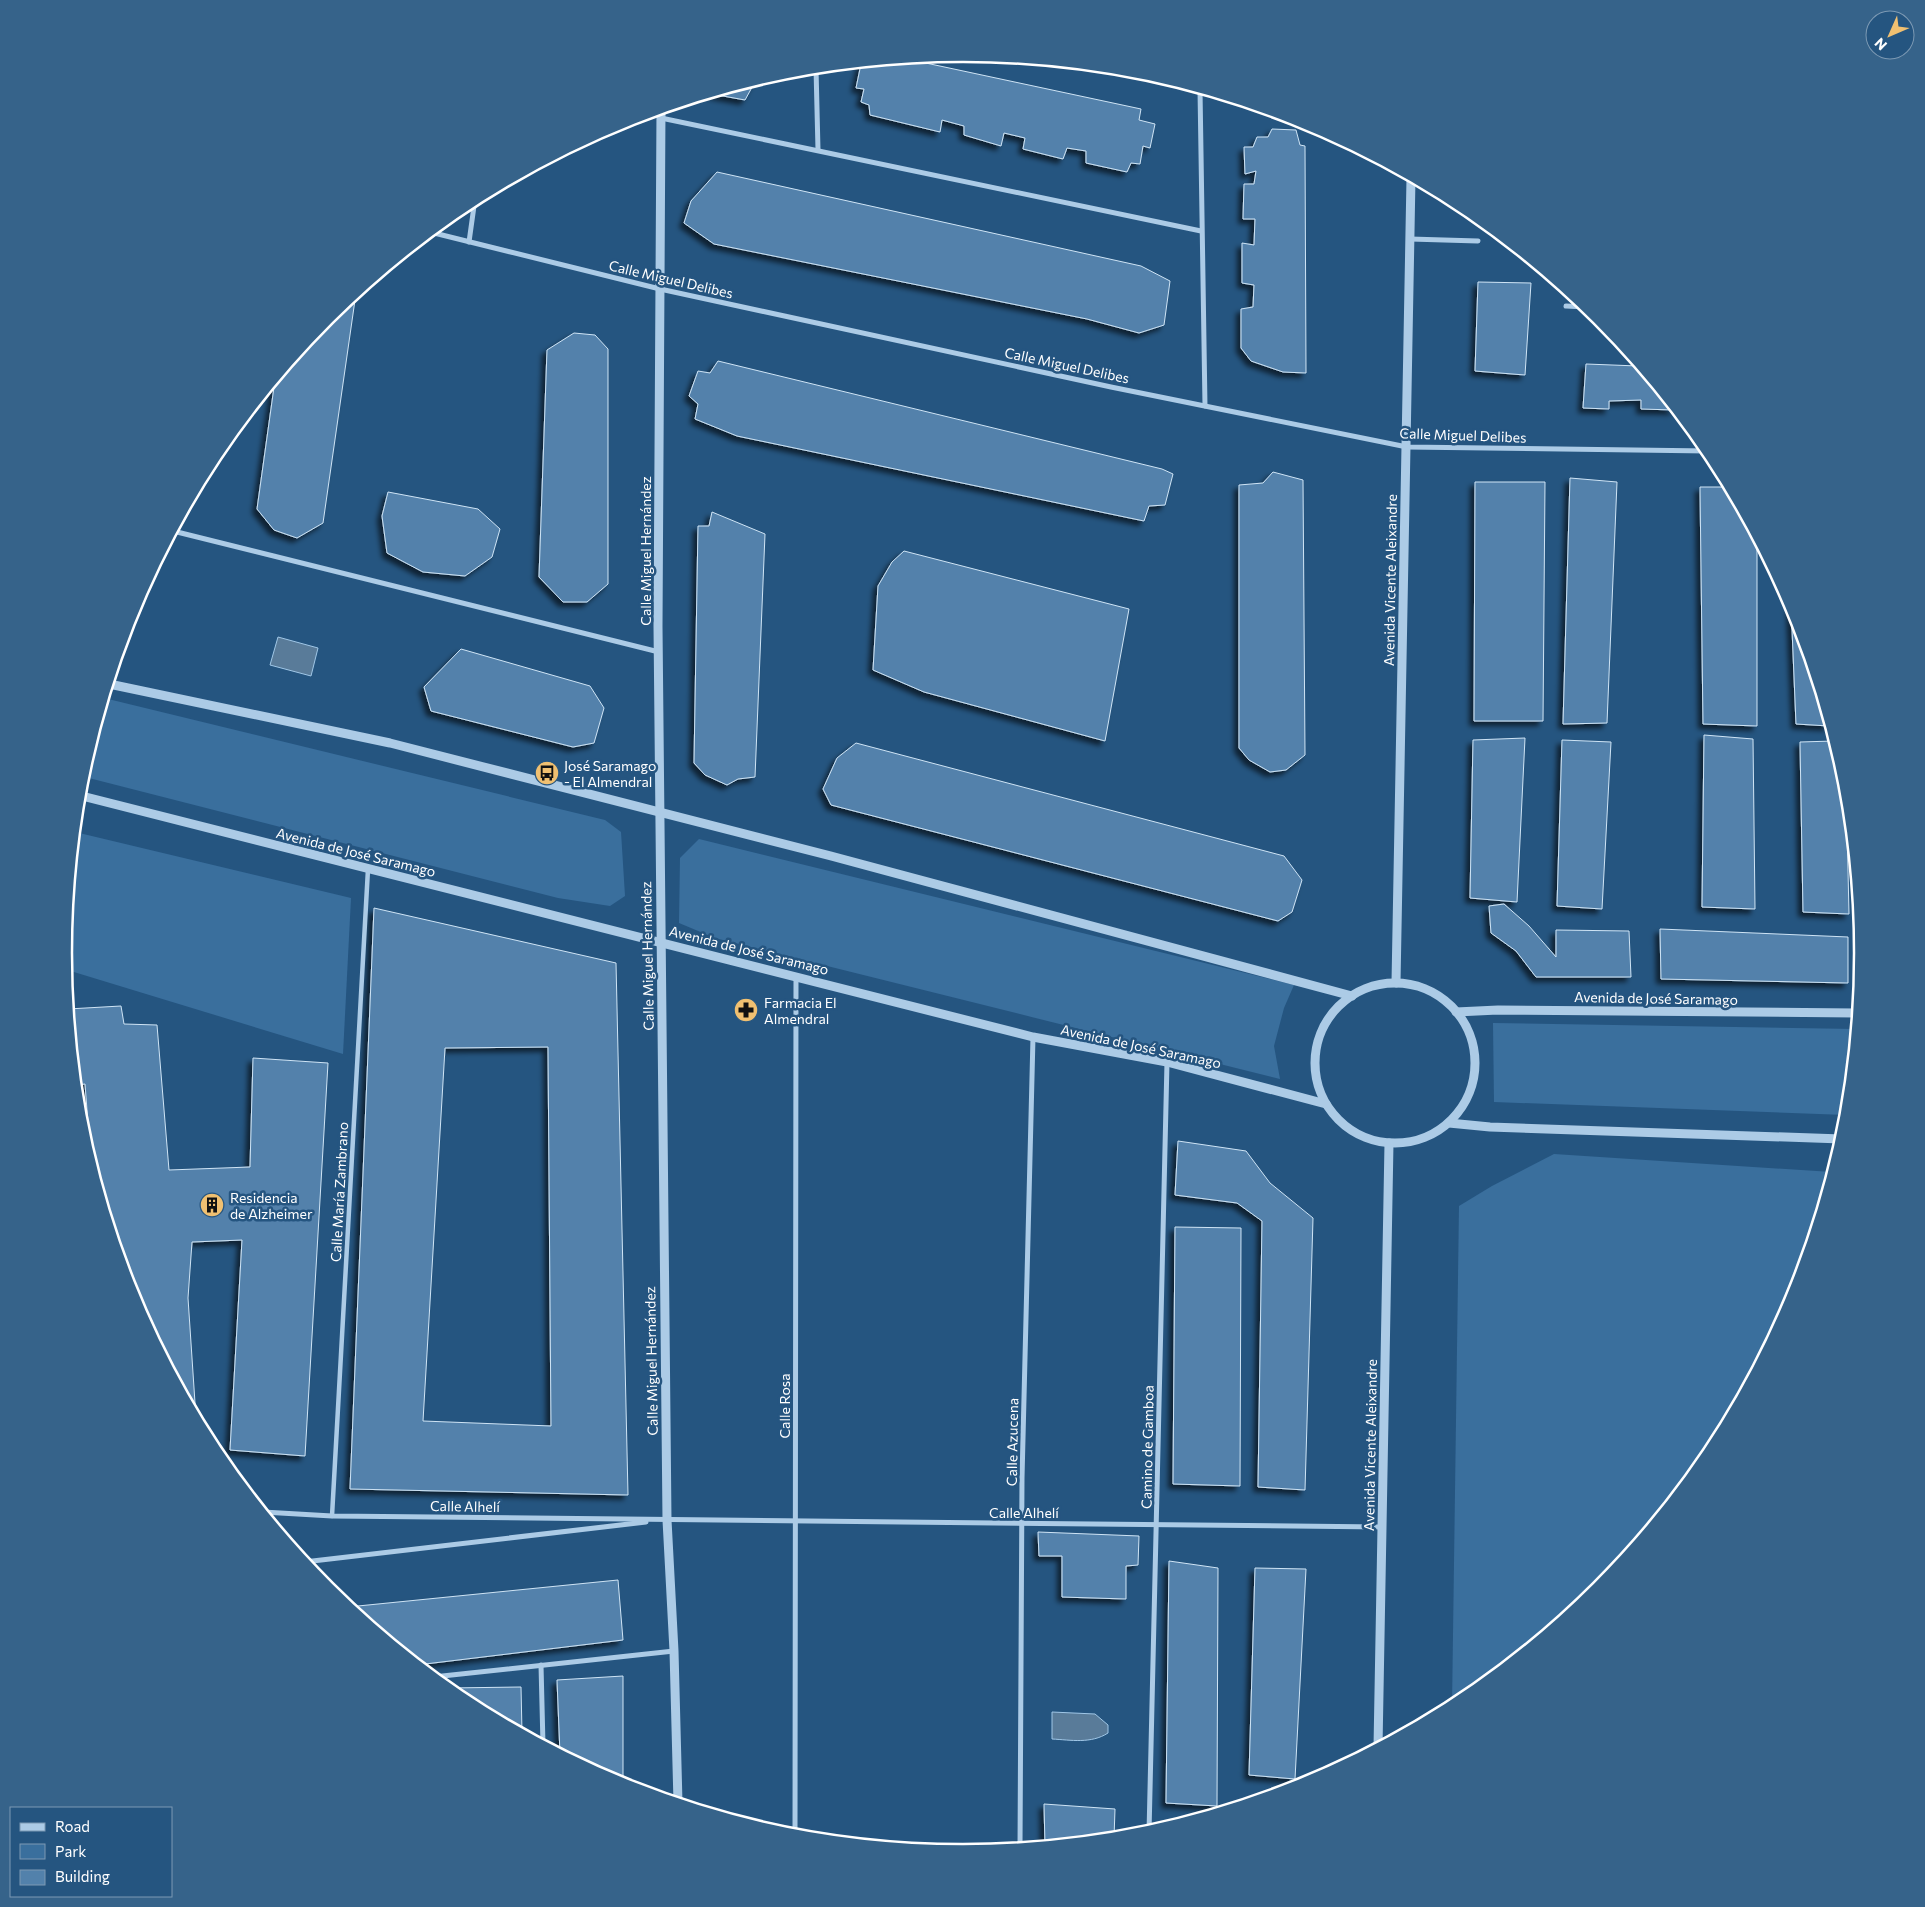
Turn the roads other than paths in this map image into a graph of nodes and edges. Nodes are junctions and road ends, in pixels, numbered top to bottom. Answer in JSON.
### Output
{"nodes":[{"id":1,"x":816,"y":75,"type":"edge"},
{"id":2,"x":1200,"y":95,"type":"edge"},
{"id":3,"x":664,"y":115,"type":"edge"},
{"id":4,"x":661,"y":116,"type":"edge"},
{"id":5,"x":818,"y":150,"type":"junction"},
{"id":6,"x":1411,"y":184,"type":"edge"},
{"id":7,"x":474,"y":208,"type":"edge"},
{"id":8,"x":1201,"y":231,"type":"junction"},
{"id":9,"x":438,"y":234,"type":"edge"},
{"id":10,"x":1410,"y":239,"type":"junction"},
{"id":11,"x":1478,"y":241,"type":"dead end"},
{"id":12,"x":469,"y":242,"type":"junction"},
{"id":13,"x":660,"y":289,"type":"junction"},
{"id":14,"x":1566,"y":306,"type":"dead end"},
{"id":15,"x":1574,"y":306,"type":"edge"},
{"id":16,"x":1205,"y":406,"type":"junction"},
{"id":17,"x":1407,"y":447,"type":"junction"},
{"id":18,"x":1698,"y":451,"type":"edge"},
{"id":19,"x":178,"y":532,"type":"edge"},
{"id":20,"x":658,"y":652,"type":"junction"},
{"id":21,"x":114,"y":685,"type":"edge"},
{"id":22,"x":86,"y":798,"type":"edge"},
{"id":23,"x":660,"y":813,"type":"junction"},
{"id":24,"x":368,"y":869,"type":"junction"},
{"id":25,"x":661,"y":942,"type":"junction"},
{"id":26,"x":796,"y":976,"type":"junction"},
{"id":27,"x":1396,"y":983,"type":"junction"},
{"id":28,"x":1352,"y":996,"type":"junction"},
{"id":29,"x":1456,"y":1012,"type":"junction"},
{"id":30,"x":1852,"y":1013,"type":"edge"},
{"id":31,"x":1034,"y":1037,"type":"junction"},
{"id":32,"x":1167,"y":1062,"type":"junction"},
{"id":33,"x":1326,"y":1104,"type":"junction"},
{"id":34,"x":1449,"y":1123,"type":"junction"},
{"id":35,"x":1833,"y":1139,"type":"edge"},
{"id":36,"x":1389,"y":1143,"type":"junction"},
{"id":37,"x":269,"y":1512,"type":"edge"},
{"id":38,"x":332,"y":1516,"type":"junction"},
{"id":39,"x":666,"y":1520,"type":"junction"},
{"id":40,"x":795,"y":1521,"type":"junction"},
{"id":41,"x":1022,"y":1523,"type":"junction"},
{"id":42,"x":1156,"y":1524,"type":"junction"},
{"id":43,"x":1382,"y":1526,"type":"junction"},
{"id":44,"x":311,"y":1561,"type":"edge"},
{"id":45,"x":674,"y":1651,"type":"junction"},
{"id":46,"x":541,"y":1665,"type":"junction"},
{"id":47,"x":442,"y":1676,"type":"edge"},
{"id":48,"x":543,"y":1739,"type":"edge"},
{"id":49,"x":1378,"y":1741,"type":"edge"},
{"id":50,"x":678,"y":1798,"type":"edge"},
{"id":51,"x":1149,"y":1824,"type":"edge"},
{"id":52,"x":795,"y":1828,"type":"edge"},
{"id":53,"x":1020,"y":1843,"type":"edge"}],
"edges":[{"from":1,"to":5,"type":"street"},
{"from":2,"to":8,"type":"street"},
{"from":3,"to":5,"type":"street"},
{"from":4,"to":13,"type":"street","name":"Calle Miguel Hernández"},
{"from":5,"to":8,"type":"street"},
{"from":6,"to":10,"type":"street","name":"Avenida Vicente Aleixandre"},
{"from":7,"to":12,"type":"street"},
{"from":8,"to":16,"type":"street"},
{"from":9,"to":12,"type":"street","name":"Calle Miguel Delibes"},
{"from":10,"to":11,"type":"street"},
{"from":10,"to":17,"type":"street","name":"Avenida Vicente Aleixandre"},
{"from":12,"to":13,"type":"street","name":"Calle Miguel Delibes"},
{"from":13,"to":16,"type":"street","name":"Calle Miguel Delibes"},
{"from":13,"to":20,"type":"street","name":"Calle Miguel Hernández"},
{"from":14,"to":15,"type":"street"},
{"from":16,"to":17,"type":"street","name":"Calle Miguel Delibes"},
{"from":17,"to":18,"type":"street","name":"Calle Miguel Delibes"},
{"from":17,"to":27,"type":"street","name":"Avenida Vicente Aleixandre"},
{"from":19,"to":20,"type":"street"},
{"from":20,"to":23,"type":"street","name":"Calle Miguel Hernández"},
{"from":21,"to":23,"type":"street"},
{"from":22,"to":24,"type":"street","name":"Avenida de José Saramago"},
{"from":23,"to":25,"type":"street","name":"Calle Miguel Hernández"},
{"from":23,"to":28,"type":"street"},
{"from":24,"to":25,"type":"street","name":"Avenida de José Saramago"},
{"from":24,"to":38,"type":"street","name":"Calle María Zambrano"},
{"from":25,"to":26,"type":"street","name":"Avenida de José Saramago"},
{"from":25,"to":39,"type":"street","name":"Calle Miguel Hernández"},
{"from":26,"to":31,"type":"street","name":"Avenida de José Saramago"},
{"from":26,"to":40,"type":"street","name":"Calle Rosa"},
{"from":27,"to":28,"type":"street"},
{"from":27,"to":29,"type":"street"},
{"from":28,"to":33,"type":"street"},
{"from":29,"to":30,"type":"street","name":"Avenida de José Saramago"},
{"from":29,"to":34,"type":"street"},
{"from":31,"to":32,"type":"street","name":"Avenida de José Saramago"},
{"from":31,"to":41,"type":"street","name":"Calle Azucena"},
{"from":32,"to":33,"type":"street","name":"Avenida de José Saramago"},
{"from":32,"to":42,"type":"street","name":"Camino de Gamboa"},
{"from":33,"to":36,"type":"street"},
{"from":34,"to":35,"type":"street"},
{"from":34,"to":36,"type":"street"},
{"from":36,"to":43,"type":"street","name":"Avenida Vicente Aleixandre"},
{"from":37,"to":38,"type":"street","name":"Calle Alhelí"},
{"from":38,"to":39,"type":"street","name":"Calle Alhelí"},
{"from":39,"to":40,"type":"street","name":"Calle Alhelí"},
{"from":39,"to":44,"type":"street","name":"Calle Alhelí"},
{"from":39,"to":45,"type":"street","name":"Calle Miguel Hernández"},
{"from":40,"to":41,"type":"street","name":"Calle Alhelí"},
{"from":40,"to":52,"type":"street","name":"Calle Rosa"},
{"from":41,"to":42,"type":"street","name":"Calle Alhelí"},
{"from":41,"to":53,"type":"street","name":"Calle Azucena"},
{"from":42,"to":43,"type":"street","name":"Calle Alhelí"},
{"from":42,"to":51,"type":"street","name":"Camino de Gamboa"},
{"from":43,"to":49,"type":"street","name":"Avenida Vicente Aleixandre"},
{"from":45,"to":46,"type":"street"},
{"from":45,"to":50,"type":"street","name":"Calle Miguel Hernández"},
{"from":46,"to":47,"type":"street"},
{"from":46,"to":48,"type":"street"}]}
